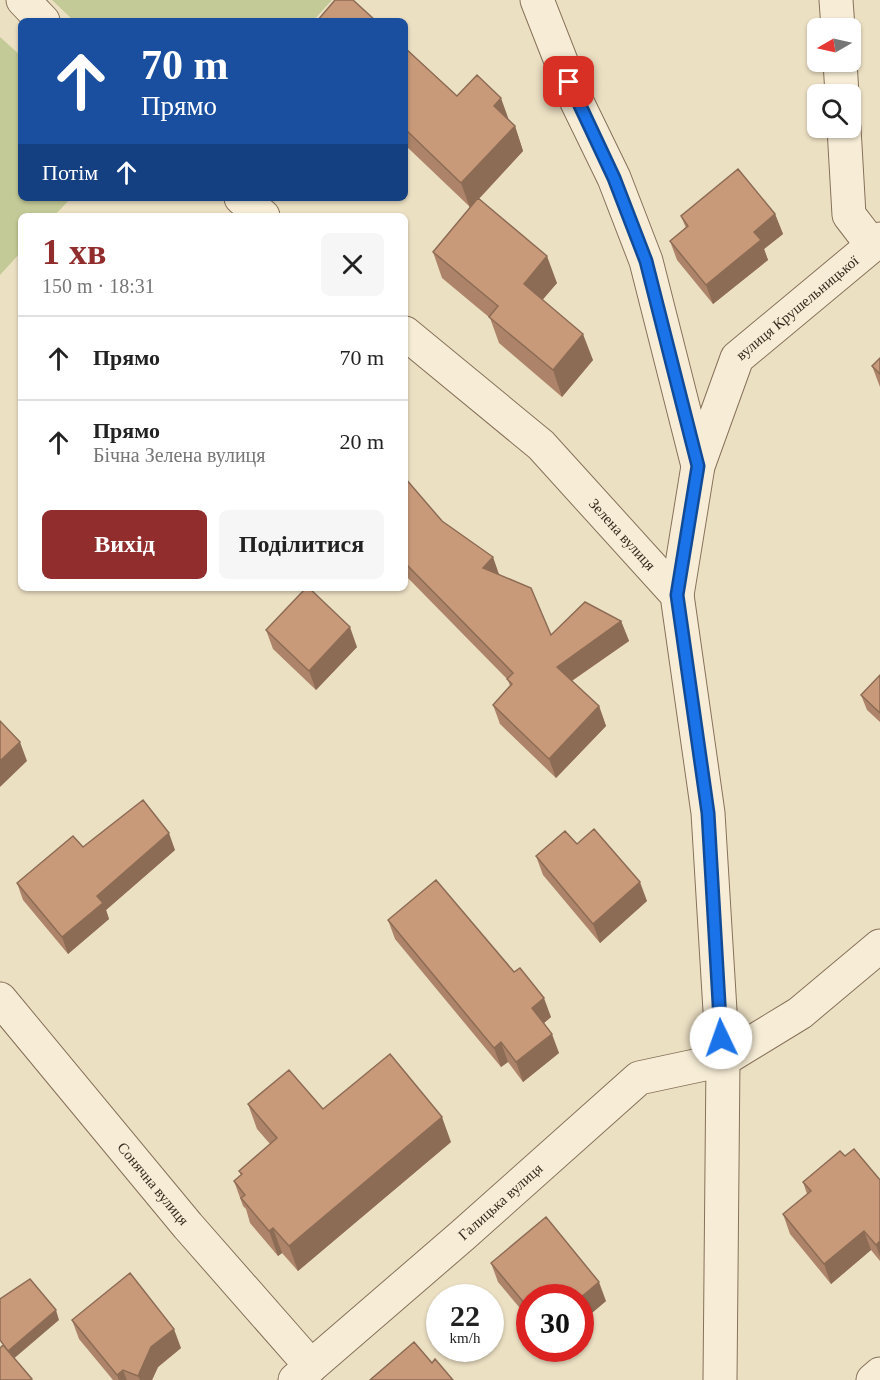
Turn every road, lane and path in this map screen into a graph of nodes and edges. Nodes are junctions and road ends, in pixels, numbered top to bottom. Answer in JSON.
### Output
{"nodes":[{"id":1,"x":22,"y":0,"type":"edge"},
{"id":2,"x":537,"y":0,"type":"edge"},
{"id":3,"x":836,"y":0,"type":"edge"},
{"id":4,"x":40,"y":18,"type":"edge"},
{"id":5,"x":837,"y":18,"type":"edge"},
{"id":6,"x":844,"y":138,"type":"edge"},
{"id":7,"x":244,"y":201,"type":"edge"},
{"id":8,"x":258,"y":213,"type":"edge"},
{"id":9,"x":876,"y":242,"type":"edge"},
{"id":10,"x":408,"y":335,"type":"edge"},
{"id":11,"x":698,"y":466,"type":"junction"},
{"id":12,"x":677,"y":595,"type":"junction"},
{"id":13,"x":880,"y":946,"type":"edge"},
{"id":14,"x":0,"y":999,"type":"edge"},
{"id":15,"x":723,"y":1060,"type":"junction"},
{"id":16,"x":303,"y":1373,"type":"edge"},
{"id":17,"x":880,"y":1374,"type":"edge"},
{"id":18,"x":720,"y":1380,"type":"edge"},
{"id":19,"x":873,"y":1380,"type":"edge"}],
"edges":[{"from":1,"to":4,"type":"street"},
{"from":2,"to":11,"type":"street"},
{"from":3,"to":5,"type":"street"},
{"from":6,"to":9,"type":"street"},
{"from":7,"to":8,"type":"street"},
{"from":9,"to":11,"type":"street","name":"вулиця Крушельницької"},
{"from":10,"to":12,"type":"street","name":"Зелена вулиця"},
{"from":11,"to":12,"type":"street","name":"вулиця Крушельницької"},
{"from":12,"to":15,"type":"street"},
{"from":13,"to":15,"type":"street","name":"Галицька вулиця"},
{"from":14,"to":16,"type":"street","name":"Сонячна вулиця"},
{"from":15,"to":16,"type":"street","name":"Галицька вулиця"},
{"from":15,"to":18,"type":"street"},
{"from":17,"to":19,"type":"street"}]}
